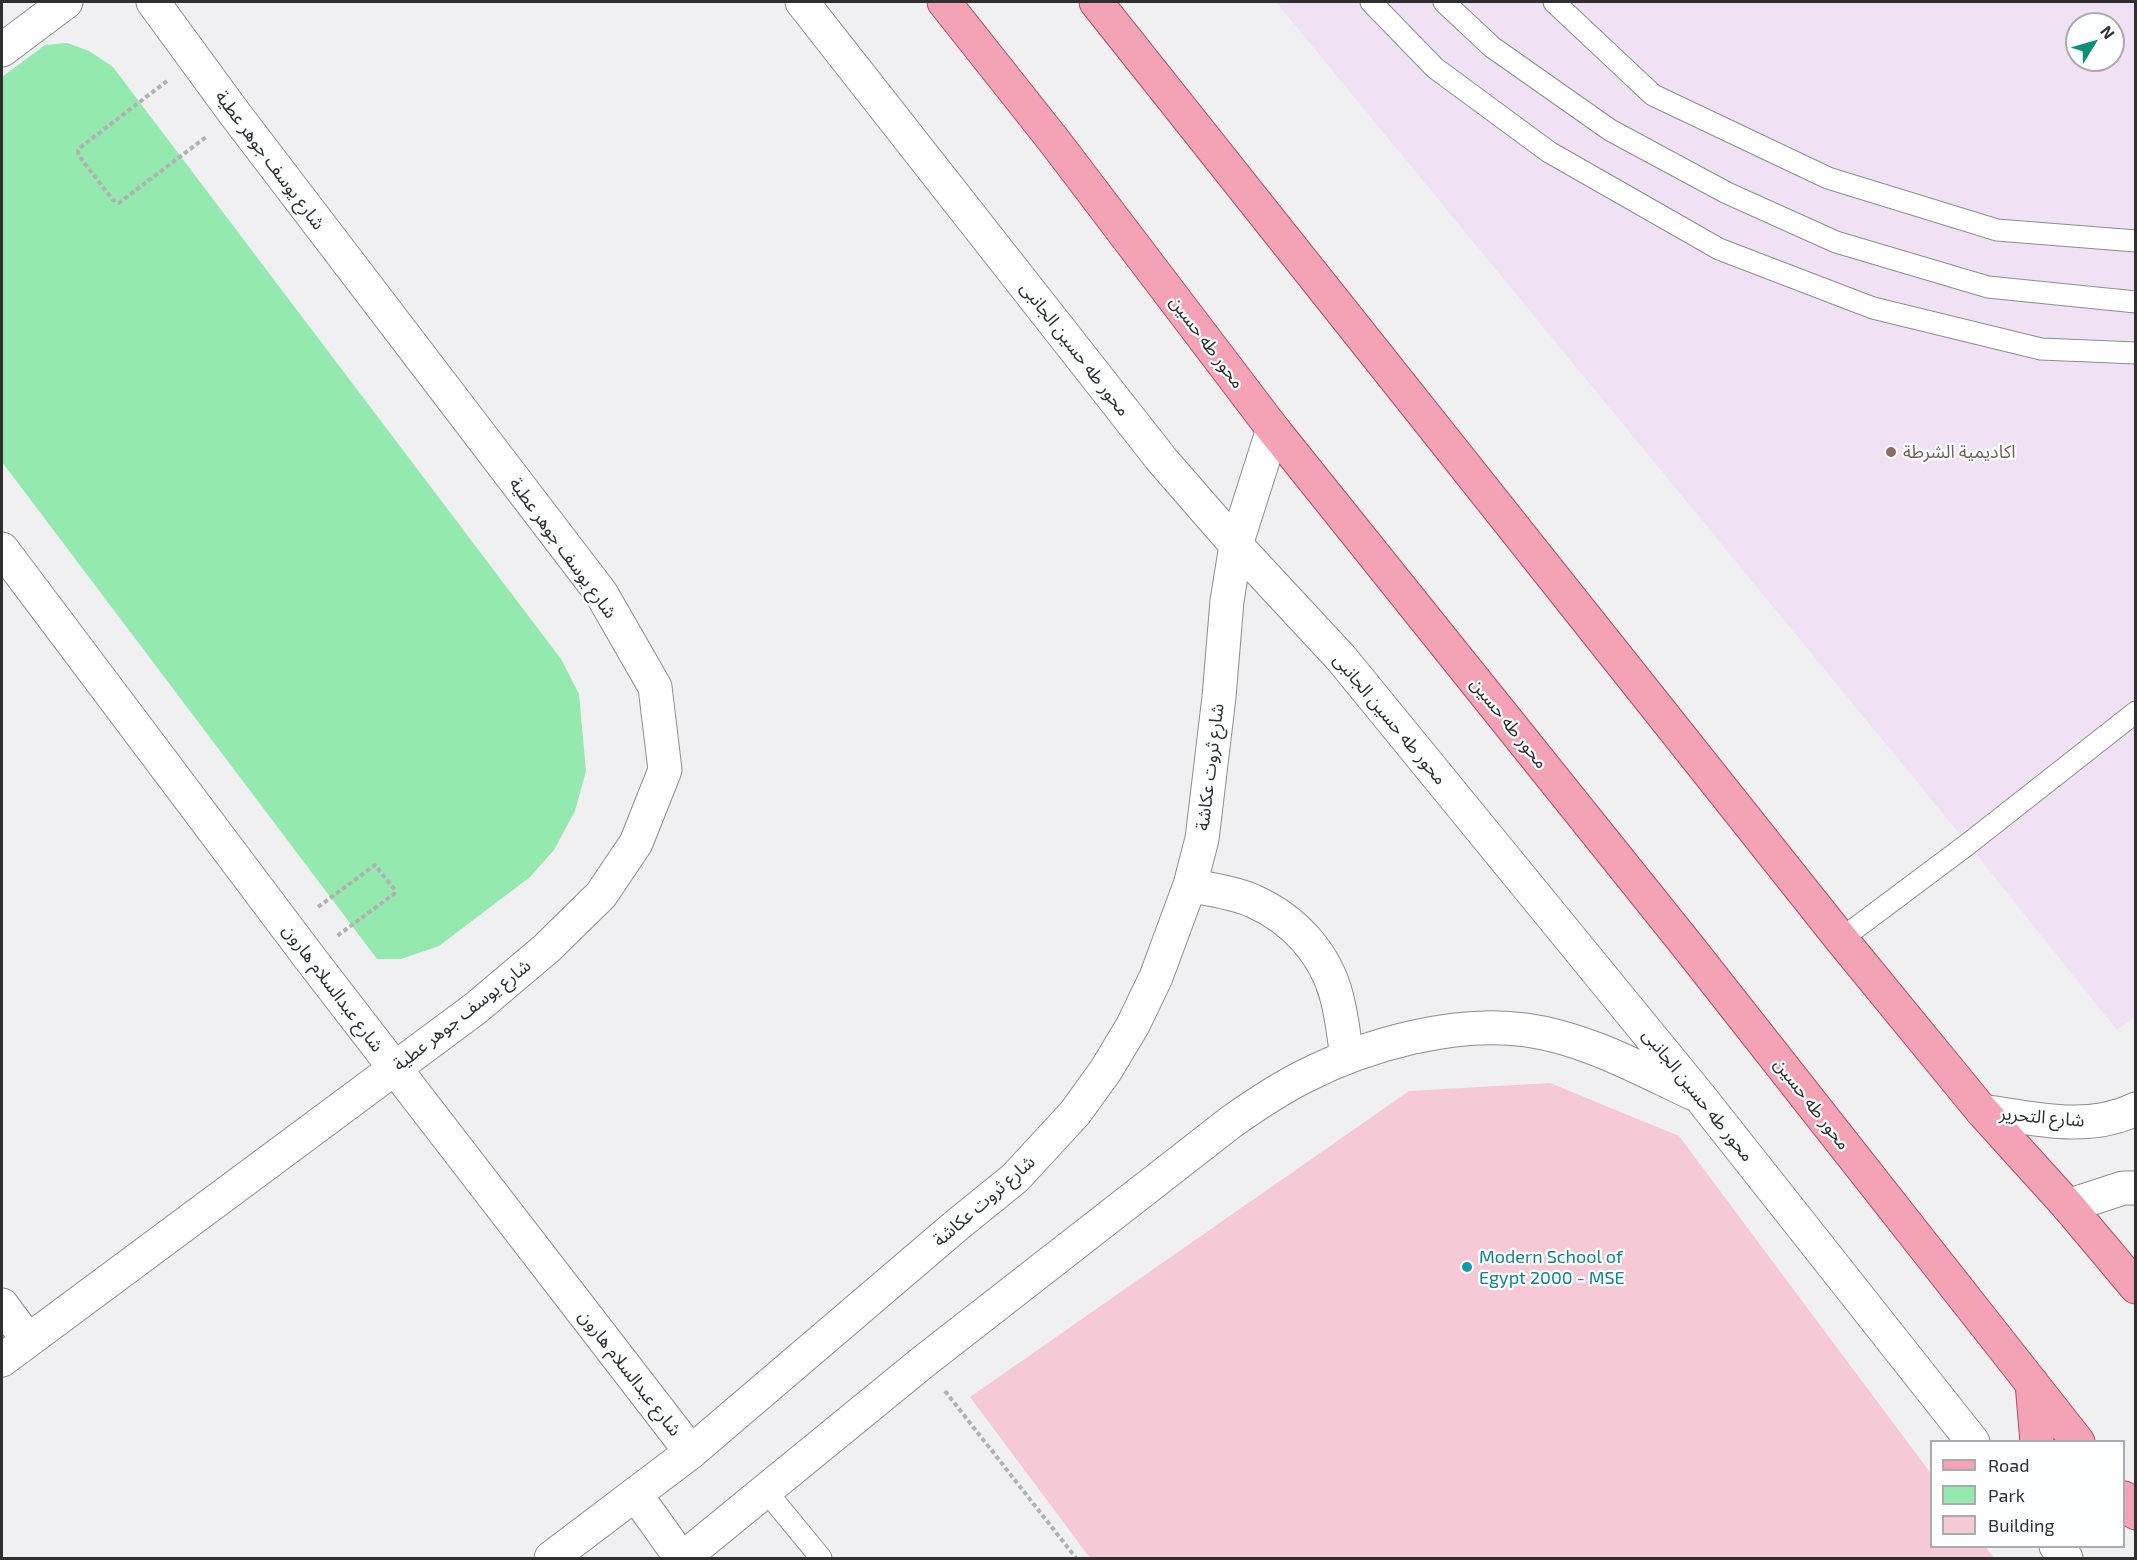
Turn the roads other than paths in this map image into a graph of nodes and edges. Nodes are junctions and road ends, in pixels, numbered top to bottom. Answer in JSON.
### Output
{"nodes":[{"id":1,"x":66,"y":2,"type":"edge"},
{"id":2,"x":153,"y":2,"type":"edge"},
{"id":3,"x":802,"y":2,"type":"edge"},
{"id":4,"x":944,"y":2,"type":"edge"},
{"id":5,"x":1096,"y":2,"type":"edge"},
{"id":6,"x":1371,"y":2,"type":"edge"},
{"id":7,"x":1444,"y":2,"type":"edge"},
{"id":8,"x":1554,"y":2,"type":"edge"},
{"id":9,"x":2,"y":50,"type":"edge"},
{"id":10,"x":2136,"y":241,"type":"edge"},
{"id":11,"x":2136,"y":302,"type":"edge"},
{"id":12,"x":2136,"y":353,"type":"edge"},
{"id":13,"x":1273,"y":429,"type":"junction"},
{"id":14,"x":1236,"y":545,"type":"junction"},
{"id":15,"x":2,"y":549,"type":"edge"},
{"id":16,"x":2136,"y":712,"type":"edge"},
{"id":17,"x":1190,"y":885,"type":"junction"},
{"id":18,"x":1841,"y":939,"type":"junction"},
{"id":19,"x":1347,"y":1058,"type":"junction"},
{"id":20,"x":394,"y":1068,"type":"junction"},
{"id":21,"x":1700,"y":1097,"type":"junction"},
{"id":22,"x":2136,"y":1109,"type":"edge"},
{"id":23,"x":1982,"y":1111,"type":"junction"},
{"id":24,"x":2136,"y":1188,"type":"edge"},
{"id":25,"x":2068,"y":1206,"type":"junction"},
{"id":26,"x":2136,"y":1287,"type":"edge"},
{"id":27,"x":2,"y":1305,"type":"edge"},
{"id":28,"x":28,"y":1340,"type":"junction"},
{"id":29,"x":2,"y":1360,"type":"edge"},
{"id":30,"x":2032,"y":1383,"type":"junction"},
{"id":31,"x":1971,"y":1440,"type":"edge"},
{"id":32,"x":2037,"y":1440,"type":"edge"},
{"id":33,"x":2076,"y":1440,"type":"edge"},
{"id":34,"x":691,"y":1452,"type":"junction"},
{"id":35,"x":765,"y":1491,"type":"junction"},
{"id":36,"x":636,"y":1495,"type":"junction"},
{"id":37,"x":2125,"y":1499,"type":"edge"},
{"id":38,"x":2136,"y":1513,"type":"edge"},
{"id":39,"x":551,"y":1558,"type":"edge"},
{"id":40,"x":682,"y":1558,"type":"edge"},
{"id":41,"x":821,"y":1558,"type":"edge"}],
"edges":[{"from":1,"to":9,"type":"street"},
{"from":2,"to":20,"type":"street","name":"شارع يوسف جوهر عطية"},
{"from":3,"to":14,"type":"street","name":"محور طه حسين الجانبى"},
{"from":4,"to":13,"type":"main road","name":"محور طه حسين"},
{"from":5,"to":18,"type":"main road"},
{"from":6,"to":12,"type":"lane"},
{"from":7,"to":11,"type":"lane"},
{"from":8,"to":10,"type":"lane"},
{"from":13,"to":14,"type":"street","name":"شارع ثروت عكاشة"},
{"from":13,"to":30,"type":"main road","name":"محور طه حسين"},
{"from":14,"to":17,"type":"street","name":"شارع ثروت عكاشة"},
{"from":14,"to":21,"type":"street","name":"محور طه حسين الجانبى"},
{"from":15,"to":20,"type":"street","name":"شارع عبدالسلام هارون"},
{"from":16,"to":18,"type":"lane"},
{"from":17,"to":19,"type":"street"},
{"from":17,"to":34,"type":"street","name":"شارع ثروت عكاشة"},
{"from":18,"to":23,"type":"main road"},
{"from":19,"to":21,"type":"street"},
{"from":19,"to":35,"type":"street"},
{"from":20,"to":28,"type":"street","name":"شارع يوسف جوهر عطية"},
{"from":20,"to":34,"type":"street","name":"شارع عبدالسلام هارون"},
{"from":21,"to":31,"type":"street","name":"محور طه حسين الجانبى"},
{"from":22,"to":23,"type":"street","name":"شارع التحرير"},
{"from":23,"to":25,"type":"main road"},
{"from":24,"to":25,"type":"street"},
{"from":25,"to":26,"type":"main road"},
{"from":27,"to":28,"type":"street"},
{"from":28,"to":29,"type":"street","name":"شارع يوسف جوهر عطية"},
{"from":30,"to":32,"type":"main road"},
{"from":30,"to":33,"type":"main road","name":"محور طه حسين"},
{"from":34,"to":36,"type":"street","name":"شارع ثروت عكاشة"},
{"from":35,"to":40,"type":"street"},
{"from":35,"to":41,"type":"lane"},
{"from":36,"to":39,"type":"street","name":"شارع ثروت عكاشة"},
{"from":36,"to":40,"type":"street"},
{"from":37,"to":38,"type":"main road"}]}
